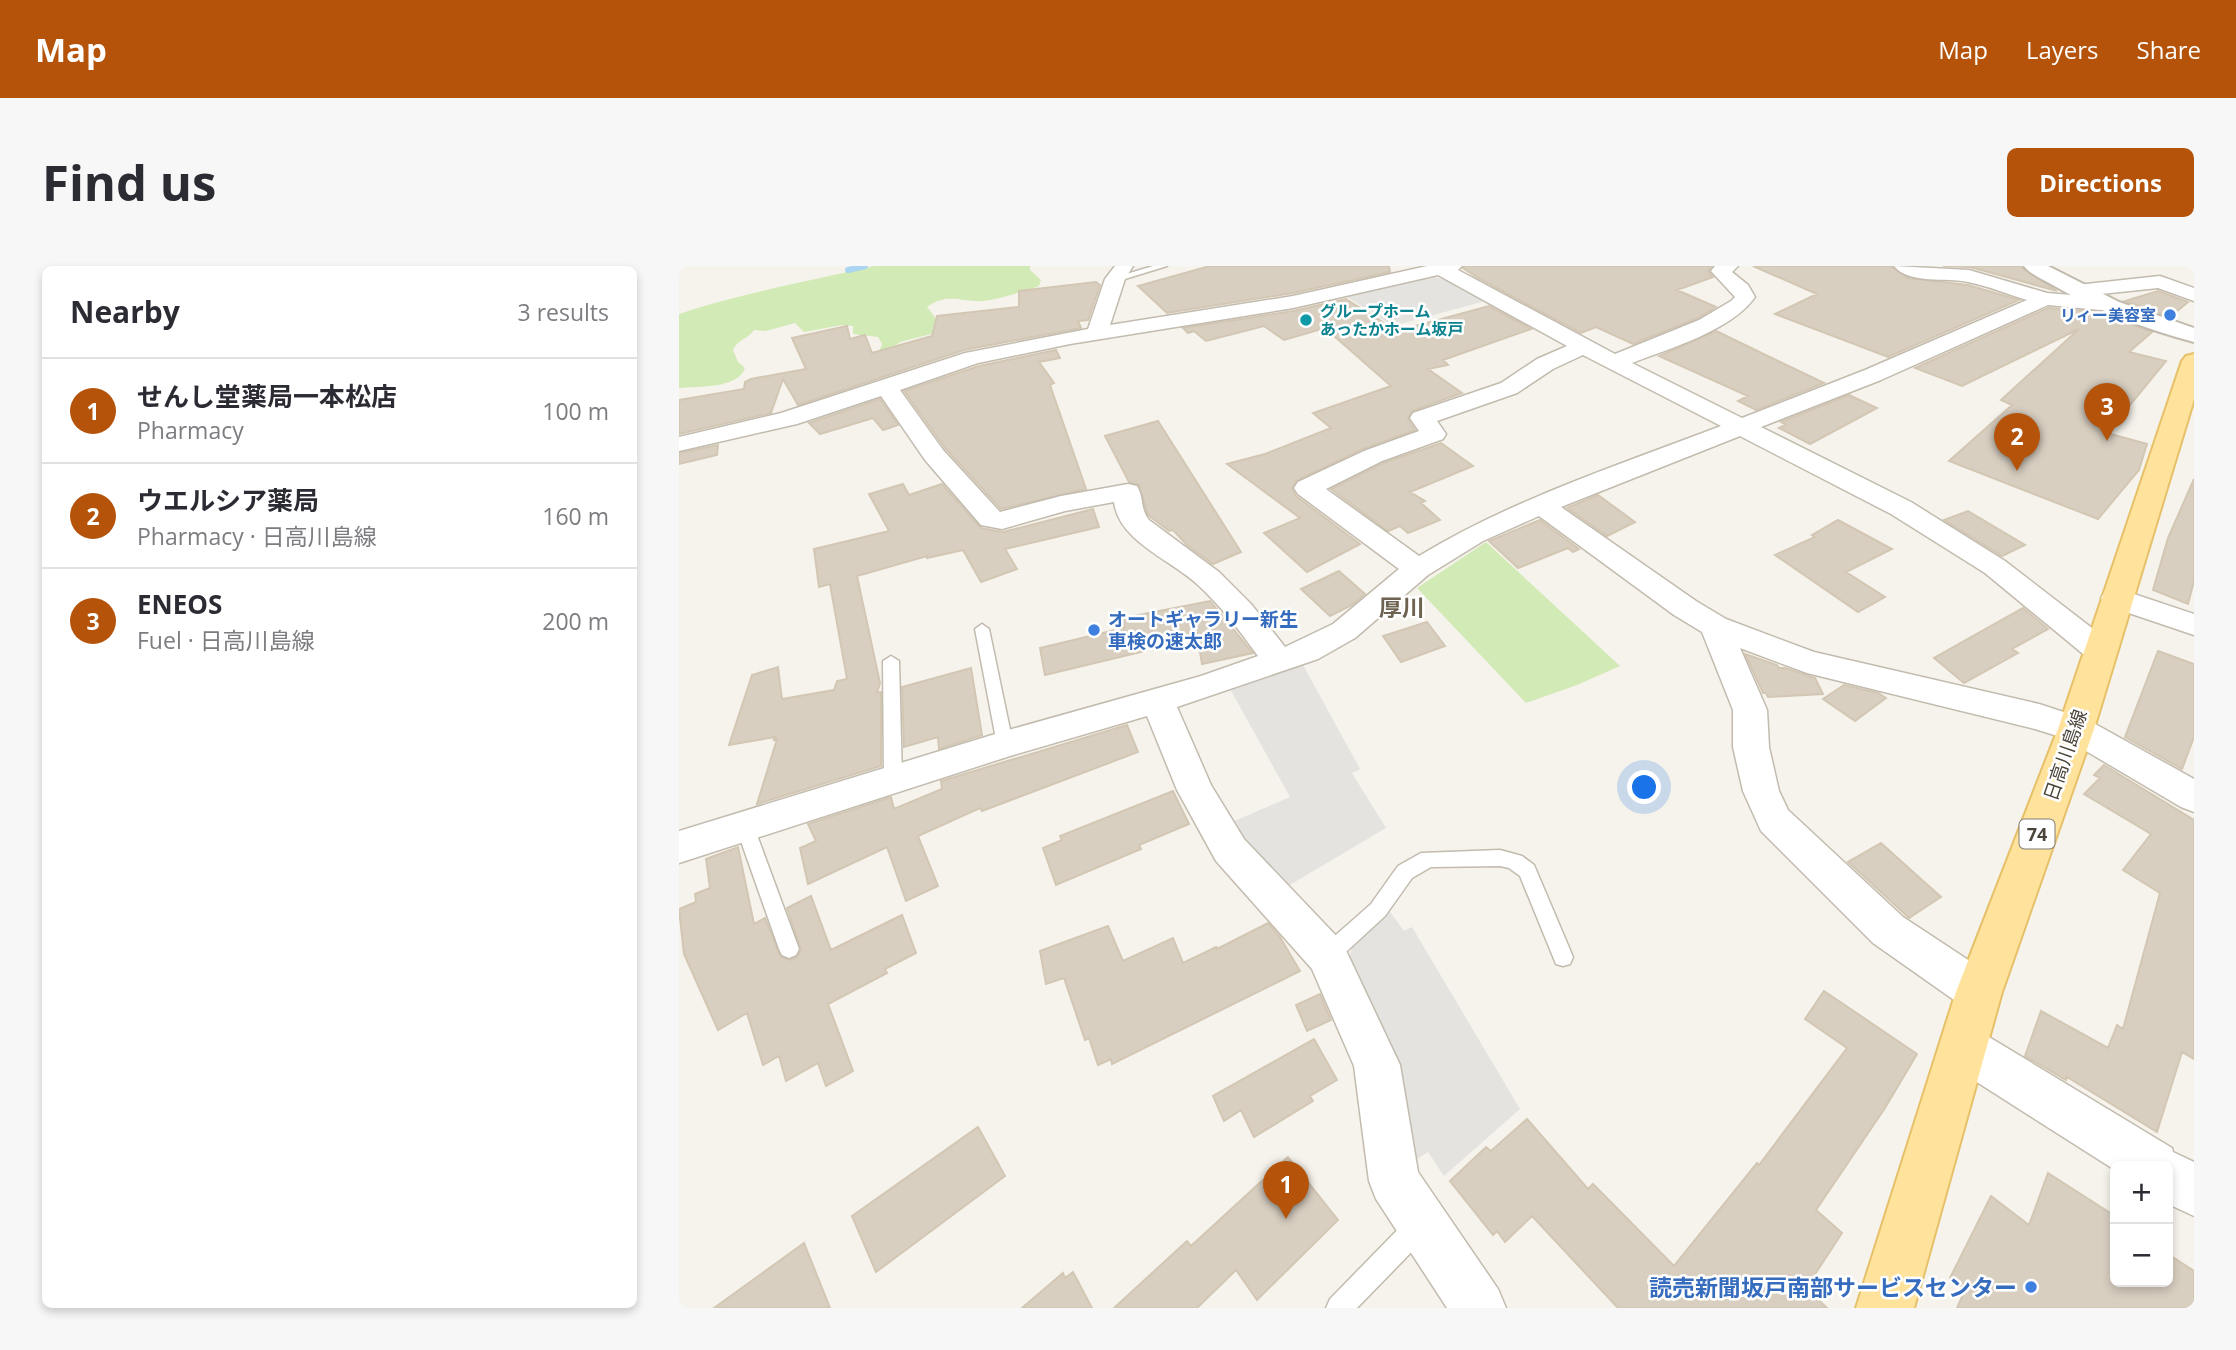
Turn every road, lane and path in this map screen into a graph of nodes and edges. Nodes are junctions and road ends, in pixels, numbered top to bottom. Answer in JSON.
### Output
{"nodes":[{"id":1,"x":1163,"y":266,"type":"edge"},
{"id":2,"x":1729,"y":266,"type":"edge"},
{"id":3,"x":1903,"y":266,"type":"edge"},
{"id":4,"x":1973,"y":266,"type":"edge"},
{"id":5,"x":2034,"y":266,"type":"edge"},
{"id":6,"x":1444,"y":267,"type":"edge"},
{"id":7,"x":1119,"y":273,"type":"edge"},
{"id":8,"x":1999,"y":285,"type":"junction"},
{"id":9,"x":2077,"y":291,"type":"junction"},
{"id":10,"x":2194,"y":295,"type":"edge"},
{"id":11,"x":2045,"y":299,"type":"junction"},
{"id":12,"x":2100,"y":304,"type":"junction"},
{"id":13,"x":1097,"y":334,"type":"junction"},
{"id":14,"x":2194,"y":335,"type":"edge"},
{"id":15,"x":1584,"y":347,"type":"junction"},
{"id":16,"x":2194,"y":361,"type":"edge"},
{"id":17,"x":1615,"y":362,"type":"junction"},
{"id":18,"x":885,"y":385,"type":"junction"},
{"id":19,"x":1740,"y":427,"type":"junction"},
{"id":20,"x":679,"y":444,"type":"edge"},
{"id":21,"x":1541,"y":505,"type":"junction"},
{"id":22,"x":1418,"y":569,"type":"junction"},
{"id":23,"x":2116,"y":598,"type":"junction"},
{"id":24,"x":2194,"y":625,"type":"edge"},
{"id":25,"x":1715,"y":626,"type":"junction"},
{"id":26,"x":982,"y":629,"type":"dead end"},
{"id":27,"x":2099,"y":650,"type":"junction"},
{"id":28,"x":891,"y":660,"type":"dead end"},
{"id":29,"x":1279,"y":662,"type":"junction"},
{"id":30,"x":1157,"y":699,"type":"junction"},
{"id":31,"x":2076,"y":729,"type":"junction"},
{"id":32,"x":1005,"y":744,"type":"junction"},
{"id":33,"x":893,"y":779,"type":"junction"},
{"id":34,"x":2194,"y":797,"type":"edge"},
{"id":35,"x":745,"y":827,"type":"junction"},
{"id":36,"x":679,"y":847,"type":"edge"},
{"id":37,"x":789,"y":949,"type":"dead end"},
{"id":38,"x":1327,"y":956,"type":"junction"},
{"id":39,"x":1563,"y":957,"type":"dead end"},
{"id":40,"x":1979,"y":992,"type":"junction"},
{"id":41,"x":1963,"y":1047,"type":"junction"},
{"id":42,"x":2146,"y":1161,"type":"edge"},
{"id":43,"x":2173,"y":1178,"type":"edge"},
{"id":44,"x":2194,"y":1191,"type":"edge"},
{"id":45,"x":1422,"y":1223,"type":"junction"},
{"id":46,"x":1896,"y":1302,"type":"edge"},
{"id":47,"x":1339,"y":1308,"type":"edge"},
{"id":48,"x":1479,"y":1308,"type":"edge"}],
"edges":[{"from":1,"to":7,"type":"lane"},
{"from":2,"to":17,"type":"street"},
{"from":3,"to":8,"type":"street"},
{"from":4,"to":8,"type":"street"},
{"from":5,"to":9,"type":"street"},
{"from":6,"to":13,"type":"street"},
{"from":6,"to":15,"type":"street"},
{"from":7,"to":13,"type":"street"},
{"from":8,"to":11,"type":"street"},
{"from":9,"to":10,"type":"street"},
{"from":9,"to":12,"type":"street"},
{"from":11,"to":12,"type":"street"},
{"from":11,"to":19,"type":"street"},
{"from":12,"to":14,"type":"street"},
{"from":13,"to":18,"type":"street"},
{"from":15,"to":17,"type":"street"},
{"from":15,"to":22,"type":"street"},
{"from":16,"to":23,"type":"main road","name":"日高川島線","number":"74"},
{"from":17,"to":19,"type":"street"},
{"from":18,"to":20,"type":"street"},
{"from":18,"to":29,"type":"street"},
{"from":19,"to":21,"type":"street"},
{"from":19,"to":27,"type":"street"},
{"from":21,"to":22,"type":"street"},
{"from":21,"to":25,"type":"street"},
{"from":22,"to":29,"type":"street"},
{"from":23,"to":24,"type":"street"},
{"from":23,"to":27,"type":"main road","name":"日高川島線","number":"74"},
{"from":25,"to":31,"type":"street"},
{"from":25,"to":40,"type":"street"},
{"from":26,"to":32,"type":"lane"},
{"from":27,"to":31,"type":"main road","name":"日高川島線","number":"74"},
{"from":28,"to":33,"type":"lane"},
{"from":29,"to":30,"type":"street"},
{"from":30,"to":32,"type":"street"},
{"from":30,"to":38,"type":"street"},
{"from":31,"to":34,"type":"street"},
{"from":31,"to":40,"type":"main road","name":"日高川島線","number":"74"},
{"from":32,"to":33,"type":"street"},
{"from":33,"to":35,"type":"street"},
{"from":35,"to":36,"type":"street"},
{"from":35,"to":37,"type":"lane"},
{"from":38,"to":39,"type":"lane"},
{"from":38,"to":45,"type":"street"},
{"from":40,"to":41,"type":"main road","name":"日高川島線","number":"74"},
{"from":41,"to":42,"type":"street"},
{"from":41,"to":46,"type":"main road","name":"日高川島線","number":"74"},
{"from":43,"to":44,"type":"street"},
{"from":45,"to":47,"type":"lane"},
{"from":45,"to":48,"type":"street"}]}
